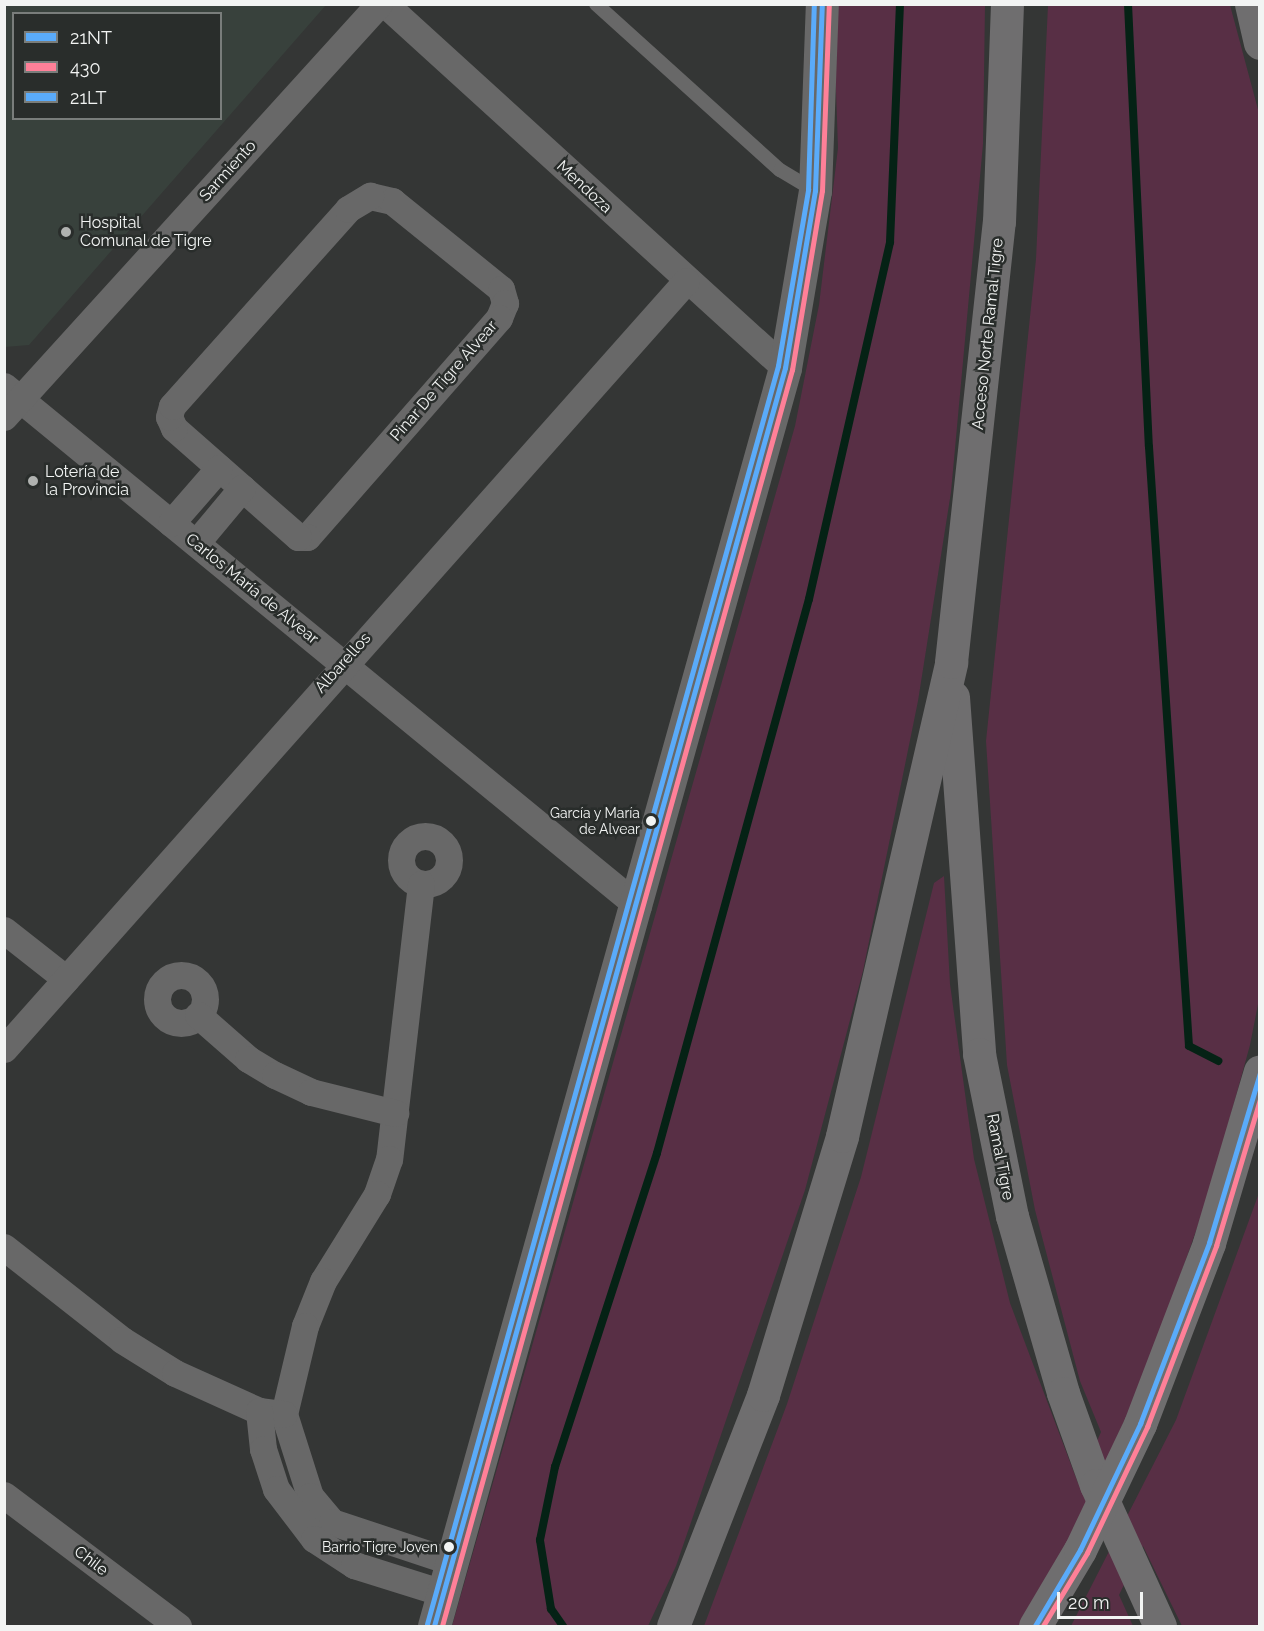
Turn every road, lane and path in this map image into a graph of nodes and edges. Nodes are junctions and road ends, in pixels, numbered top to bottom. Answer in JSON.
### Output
{"nodes":[{"id":1,"x":379,"y":4,"type":"edge"},
{"id":2,"x":385,"y":4,"type":"edge"},
{"id":3,"x":596,"y":4,"type":"edge"},
{"id":4,"x":822,"y":4,"type":"edge"},
{"id":5,"x":1007,"y":4,"type":"edge"},
{"id":6,"x":1251,"y":4,"type":"edge"},
{"id":7,"x":1257,"y":4,"type":"edge"},
{"id":8,"x":1260,"y":11,"type":"edge"},
{"id":9,"x":1260,"y":43,"type":"edge"},
{"id":10,"x":815,"y":191,"type":"junction"},
{"id":11,"x":686,"y":281,"type":"junction"},
{"id":12,"x":785,"y":368,"type":"junction"},
{"id":13,"x":10,"y":401,"type":"edge"},
{"id":14,"x":219,"y":468,"type":"junction"},
{"id":15,"x":242,"y":488,"type":"junction"},
{"id":16,"x":171,"y":523,"type":"junction"},
{"id":17,"x":196,"y":543,"type":"junction"},
{"id":18,"x":951,"y":662,"type":"junction"},
{"id":19,"x":343,"y":664,"type":"junction"},
{"id":20,"x":421,"y":884,"type":"dead end"},
{"id":21,"x":638,"y":906,"type":"junction"},
{"id":22,"x":4,"y":930,"type":"edge"},
{"id":23,"x":66,"y":978,"type":"junction"},
{"id":24,"x":198,"y":1015,"type":"dead end"},
{"id":25,"x":4,"y":1049,"type":"edge"},
{"id":26,"x":1260,"y":1071,"type":"edge"},
{"id":27,"x":395,"y":1113,"type":"junction"},
{"id":28,"x":4,"y":1247,"type":"edge"},
{"id":29,"x":272,"y":1412,"type":"junction"},
{"id":30,"x":4,"y":1495,"type":"edge"},
{"id":31,"x":447,"y":1578,"type":"junction"},
{"id":32,"x":176,"y":1626,"type":"edge"},
{"id":33,"x":434,"y":1626,"type":"edge"},
{"id":34,"x":673,"y":1626,"type":"edge"},
{"id":35,"x":1035,"y":1626,"type":"edge"},
{"id":36,"x":1160,"y":1626,"type":"edge"}],
"edges":[{"from":1,"to":13,"type":"street","name":"Sarmiento"},
{"from":2,"to":11,"type":"street","name":"Mendoza"},
{"from":3,"to":10,"type":"lane"},
{"from":4,"to":10,"type":"street"},
{"from":5,"to":18,"type":"highway","name":"Acceso Norte Ramal Tigre"},
{"from":6,"to":9,"type":"highway"},
{"from":7,"to":8,"type":"highway"},
{"from":10,"to":12,"type":"street"},
{"from":11,"to":12,"type":"street","name":"Mendoza"},
{"from":11,"to":19,"type":"street","name":"Albarellos"},
{"from":12,"to":21,"type":"street"},
{"from":13,"to":16,"type":"street","name":"Carlos María de Alvear"},
{"from":14,"to":15,"type":"street","name":"Pinar De Tigre Alvear"},
{"from":14,"to":15,"type":"street","name":"Pinar De Tigre Alvear"},
{"from":14,"to":16,"type":"street"},
{"from":15,"to":17,"type":"street"},
{"from":16,"to":17,"type":"street","name":"Carlos María de Alvear"},
{"from":17,"to":19,"type":"street","name":"Carlos María de Alvear"},
{"from":18,"to":34,"type":"highway"},
{"from":18,"to":36,"type":"highway","name":"Ramal Tigre"},
{"from":19,"to":21,"type":"street","name":"Carlos María de Alvear"},
{"from":19,"to":23,"type":"street","name":"Albarellos"},
{"from":20,"to":27,"type":"street"},
{"from":21,"to":31,"type":"street"},
{"from":22,"to":23,"type":"street"},
{"from":23,"to":25,"type":"street","name":"Albarellos"},
{"from":24,"to":27,"type":"street"},
{"from":26,"to":35,"type":"highway"},
{"from":27,"to":29,"type":"street"},
{"from":28,"to":29,"type":"street"},
{"from":29,"to":31,"type":"street"},
{"from":30,"to":32,"type":"street","name":"Chile"},
{"from":31,"to":33,"type":"street"}]}
